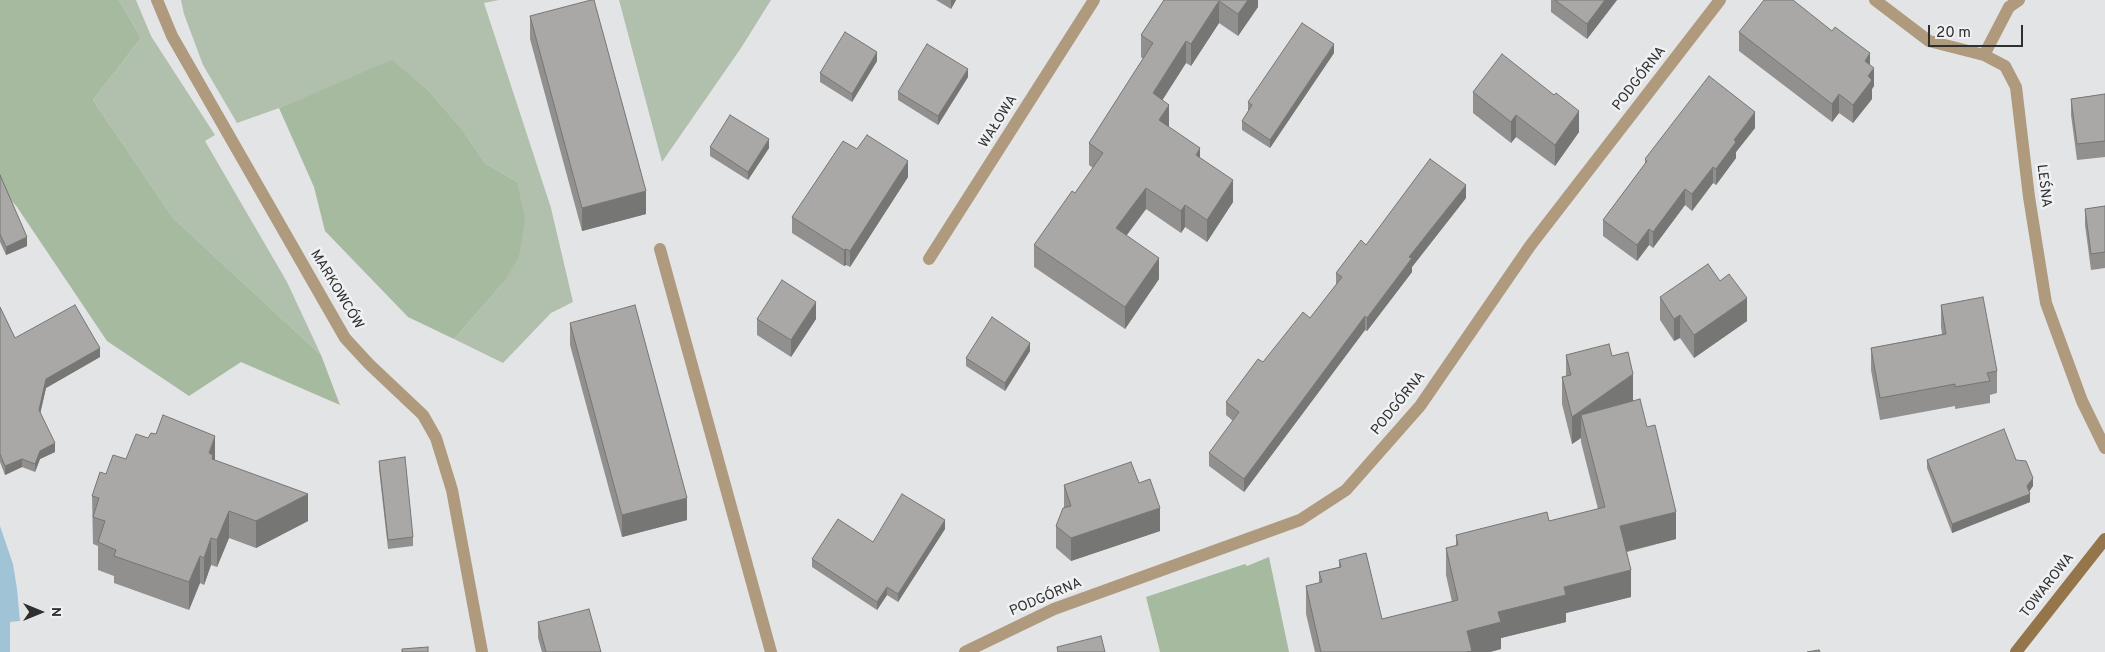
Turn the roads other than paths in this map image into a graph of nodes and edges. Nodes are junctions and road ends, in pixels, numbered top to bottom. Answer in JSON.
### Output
{"nodes":[{"id":1,"x":157,"y":0,"type":"edge"},
{"id":2,"x":1094,"y":0,"type":"edge"},
{"id":3,"x":1720,"y":0,"type":"edge"},
{"id":4,"x":1875,"y":0,"type":"edge"},
{"id":5,"x":2019,"y":0,"type":"edge"},
{"id":6,"x":1984,"y":55,"type":"junction"},
{"id":7,"x":660,"y":249,"type":"dead end"},
{"id":8,"x":929,"y":259,"type":"dead end"},
{"id":9,"x":2105,"y":448,"type":"edge"},
{"id":10,"x":2105,"y":539,"type":"edge"},
{"id":11,"x":482,"y":652,"type":"edge"},
{"id":12,"x":770,"y":652,"type":"edge"},
{"id":13,"x":965,"y":652,"type":"edge"},
{"id":14,"x":2016,"y":652,"type":"edge"}],
"edges":[{"from":1,"to":11,"type":"street","name":"MARKOWCÓW"},
{"from":2,"to":8,"type":"street","name":"WAŁOWA"},
{"from":3,"to":13,"type":"street","name":"PODGÓRNA"},
{"from":4,"to":6,"type":"street","name":"LEŚNA"},
{"from":5,"to":6,"type":"street"},
{"from":6,"to":9,"type":"street","name":"LEŚNA"},
{"from":7,"to":12,"type":"street"},
{"from":10,"to":14,"type":"street","name":"TOWAROWA"}]}
